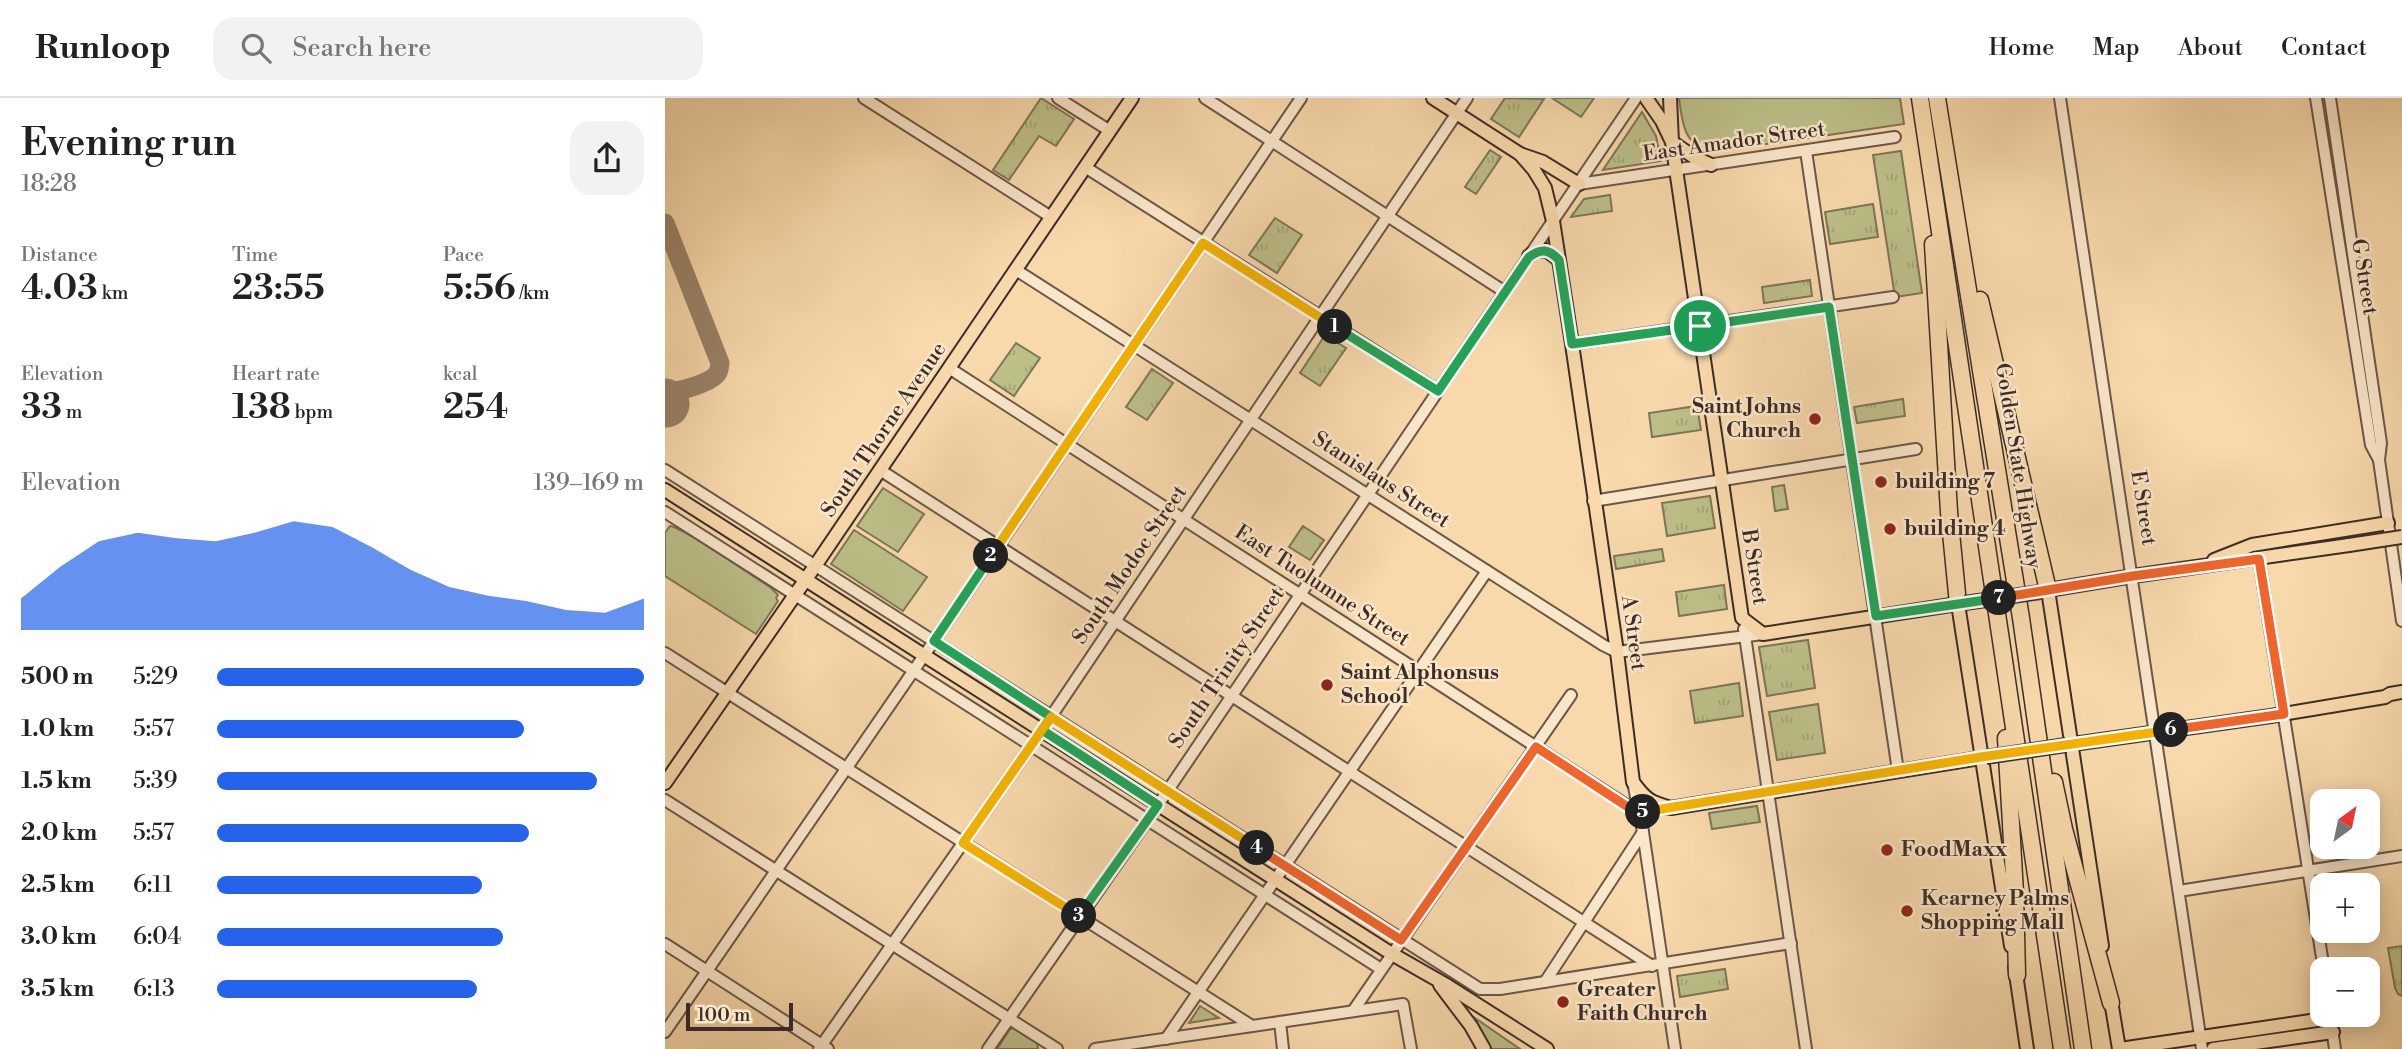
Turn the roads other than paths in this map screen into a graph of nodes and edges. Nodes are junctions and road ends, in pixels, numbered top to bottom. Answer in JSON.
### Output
{"nodes":[{"id":1,"x":864,"y":98,"type":"edge"},
{"id":2,"x":1058,"y":98,"type":"edge"},
{"id":3,"x":1132,"y":98,"type":"edge"},
{"id":4,"x":1205,"y":98,"type":"edge"},
{"id":5,"x":1301,"y":98,"type":"edge"},
{"id":6,"x":1433,"y":98,"type":"edge"},
{"id":7,"x":1467,"y":98,"type":"edge"},
{"id":8,"x":1636,"y":98,"type":"edge"},
{"id":9,"x":1646,"y":98,"type":"edge"},
{"id":10,"x":1670,"y":98,"type":"edge"},
{"id":11,"x":1920,"y":98,"type":"edge"},
{"id":12,"x":1937,"y":98,"type":"edge"},
{"id":13,"x":2060,"y":98,"type":"edge"},
{"id":14,"x":2316,"y":98,"type":"edge"},
{"id":15,"x":2330,"y":98,"type":"edge"},
{"id":16,"x":1457,"y":114,"type":"junction"},
{"id":17,"x":1109,"y":131,"type":"junction"},
{"id":18,"x":1927,"y":133,"type":"junction"},
{"id":19,"x":1943,"y":133,"type":"junction"},
{"id":20,"x":1895,"y":137,"type":"dead end"},
{"id":21,"x":1272,"y":140,"type":"junction"},
{"id":22,"x":1672,"y":142,"type":"junction"},
{"id":23,"x":1806,"y":150,"type":"junction"},
{"id":24,"x":1520,"y":154,"type":"junction"},
{"id":25,"x":1711,"y":164,"type":"junction"},
{"id":26,"x":1085,"y":167,"type":"junction"},
{"id":27,"x":1677,"y":170,"type":"junction"},
{"id":28,"x":1579,"y":184,"type":"junction"},
{"id":29,"x":1388,"y":215,"type":"junction"},
{"id":30,"x":1051,"y":218,"type":"junction"},
{"id":31,"x":1553,"y":222,"type":"junction"},
{"id":32,"x":1203,"y":243,"type":"junction"},
{"id":33,"x":1529,"y":257,"type":"junction"},
{"id":34,"x":1559,"y":260,"type":"junction"},
{"id":35,"x":1016,"y":270,"type":"junction"},
{"id":36,"x":1505,"y":292,"type":"junction"},
{"id":37,"x":1893,"y":297,"type":"dead end"},
{"id":38,"x":1829,"y":307,"type":"junction"},
{"id":39,"x":1319,"y":317,"type":"junction"},
{"id":40,"x":1700,"y":326,"type":"junction"},
{"id":41,"x":1572,"y":344,"type":"junction"},
{"id":42,"x":1134,"y":345,"type":"junction"},
{"id":43,"x":949,"y":368,"type":"junction"},
{"id":44,"x":1438,"y":391,"type":"junction"},
{"id":45,"x":1250,"y":420,"type":"junction"},
{"id":46,"x":1067,"y":444,"type":"junction"},
{"id":47,"x":1916,"y":449,"type":"dead end"},
{"id":48,"x":1852,"y":460,"type":"junction"},
{"id":49,"x":2379,"y":460,"type":"junction"},
{"id":50,"x":665,"y":470,"type":"edge"},
{"id":51,"x":880,"y":470,"type":"junction"},
{"id":52,"x":1721,"y":481,"type":"junction"},
{"id":53,"x":665,"y":490,"type":"edge"},
{"id":54,"x":1368,"y":495,"type":"junction"},
{"id":55,"x":1593,"y":501,"type":"junction"},
{"id":56,"x":665,"y":512,"type":"edge"},
{"id":57,"x":1184,"y":519,"type":"junction"},
{"id":58,"x":2388,"y":523,"type":"junction"},
{"id":59,"x":2402,"y":537,"type":"edge"},
{"id":60,"x":998,"y":546,"type":"junction"},
{"id":61,"x":2259,"y":559,"type":"junction"},
{"id":62,"x":815,"y":566,"type":"junction"},
{"id":63,"x":2196,"y":567,"type":"junction"},
{"id":64,"x":1487,"y":571,"type":"junction"},
{"id":65,"x":2133,"y":576,"type":"junction"},
{"id":66,"x":806,"y":580,"type":"junction"},
{"id":67,"x":2044,"y":591,"type":"junction"},
{"id":68,"x":1300,"y":594,"type":"junction"},
{"id":69,"x":795,"y":595,"type":"junction"},
{"id":70,"x":1962,"y":603,"type":"junction"},
{"id":71,"x":1876,"y":616,"type":"junction"},
{"id":72,"x":1742,"y":618,"type":"junction"},
{"id":73,"x":2021,"y":618,"type":"junction"},
{"id":74,"x":1115,"y":621,"type":"junction"},
{"id":75,"x":2402,"y":621,"type":"edge"},
{"id":76,"x":1999,"y":627,"type":"junction"},
{"id":77,"x":1763,"y":634,"type":"junction"},
{"id":78,"x":1746,"y":636,"type":"junction"},
{"id":79,"x":934,"y":641,"type":"junction"},
{"id":80,"x":1617,"y":652,"type":"junction"},
{"id":81,"x":665,"y":653,"type":"edge"},
{"id":82,"x":924,"y":655,"type":"junction"},
{"id":83,"x":914,"y":670,"type":"junction"},
{"id":84,"x":1419,"y":671,"type":"junction"},
{"id":85,"x":728,"y":692,"type":"junction"},
{"id":86,"x":1571,"y":695,"type":"dead end"},
{"id":87,"x":1231,"y":696,"type":"junction"},
{"id":88,"x":2396,"y":696,"type":"edge"},
{"id":89,"x":2284,"y":714,"type":"junction"},
{"id":90,"x":1051,"y":717,"type":"junction"},
{"id":91,"x":1042,"y":730,"type":"junction"},
{"id":92,"x":2155,"y":732,"type":"junction"},
{"id":93,"x":2069,"y":744,"type":"junction"},
{"id":94,"x":1031,"y":745,"type":"junction"},
{"id":95,"x":1536,"y":747,"type":"junction"},
{"id":96,"x":1984,"y":757,"type":"junction"},
{"id":97,"x":846,"y":768,"type":"junction"},
{"id":98,"x":1898,"y":771,"type":"junction"},
{"id":99,"x":1349,"y":772,"type":"junction"},
{"id":100,"x":1633,"y":782,"type":"junction"},
{"id":101,"x":665,"y":783,"type":"edge"},
{"id":102,"x":1167,"y":791,"type":"junction"},
{"id":103,"x":1769,"y":791,"type":"junction"},
{"id":104,"x":665,"y":800,"type":"edge"},
{"id":105,"x":1158,"y":805,"type":"junction"},
{"id":106,"x":1671,"y":808,"type":"junction"},
{"id":107,"x":1637,"y":813,"type":"junction"},
{"id":108,"x":1147,"y":820,"type":"junction"},
{"id":109,"x":1643,"y":832,"type":"junction"},
{"id":110,"x":963,"y":843,"type":"junction"},
{"id":111,"x":1466,"y":847,"type":"junction"},
{"id":112,"x":2402,"y":856,"type":"edge"},
{"id":113,"x":1285,"y":866,"type":"junction"},
{"id":114,"x":776,"y":870,"type":"junction"},
{"id":115,"x":2309,"y":872,"type":"junction"},
{"id":116,"x":1276,"y":880,"type":"junction"},
{"id":117,"x":2179,"y":891,"type":"junction"},
{"id":118,"x":1265,"y":895,"type":"junction"},
{"id":119,"x":1080,"y":917,"type":"junction"},
{"id":120,"x":1583,"y":921,"type":"junction"},
{"id":121,"x":1401,"y":940,"type":"junction"},
{"id":122,"x":1791,"y":943,"type":"junction"},
{"id":123,"x":665,"y":944,"type":"edge"},
{"id":124,"x":892,"y":944,"type":"junction"},
{"id":125,"x":1392,"y":954,"type":"junction"},
{"id":126,"x":2321,"y":957,"type":"edge"},
{"id":127,"x":1657,"y":965,"type":"junction"},
{"id":128,"x":1381,"y":969,"type":"junction"},
{"id":129,"x":707,"y":971,"type":"junction"},
{"id":130,"x":2017,"y":975,"type":"junction"},
{"id":131,"x":1438,"y":982,"type":"junction"},
{"id":132,"x":1545,"y":982,"type":"junction"},
{"id":133,"x":1198,"y":992,"type":"junction"},
{"id":134,"x":2111,"y":1003,"type":"junction"},
{"id":135,"x":1353,"y":1012,"type":"junction"},
{"id":136,"x":1009,"y":1019,"type":"junction"},
{"id":137,"x":2310,"y":1020,"type":"edge"},
{"id":138,"x":1280,"y":1022,"type":"junction"},
{"id":139,"x":1252,"y":1026,"type":"junction"},
{"id":140,"x":2332,"y":1027,"type":"edge"},
{"id":141,"x":665,"y":1032,"type":"edge"},
{"id":142,"x":2333,"y":1032,"type":"junction"},
{"id":143,"x":1166,"y":1039,"type":"junction"},
{"id":144,"x":2201,"y":1043,"type":"edge"},
{"id":145,"x":1147,"y":1046,"type":"edge"},
{"id":146,"x":823,"y":1048,"type":"edge"},
{"id":147,"x":988,"y":1049,"type":"edge"},
{"id":148,"x":1057,"y":1049,"type":"edge"},
{"id":149,"x":1095,"y":1049,"type":"edge"},
{"id":150,"x":1283,"y":1049,"type":"edge"},
{"id":151,"x":1411,"y":1049,"type":"edge"},
{"id":152,"x":1483,"y":1049,"type":"edge"},
{"id":153,"x":1547,"y":1049,"type":"edge"},
{"id":154,"x":1675,"y":1049,"type":"edge"},
{"id":155,"x":1806,"y":1049,"type":"edge"},
{"id":156,"x":2027,"y":1049,"type":"edge"},
{"id":157,"x":2062,"y":1049,"type":"edge"},
{"id":158,"x":2083,"y":1049,"type":"edge"},
{"id":159,"x":2120,"y":1049,"type":"edge"},
{"id":160,"x":2214,"y":1049,"type":"edge"},
{"id":161,"x":2336,"y":1049,"type":"edge"}],
"edges":[{"from":1,"to":30,"type":"street"},
{"from":2,"to":17,"type":"street"},
{"from":3,"to":17,"type":"main road","name":"South Thorne Avenue"},
{"from":4,"to":21,"type":"street"},
{"from":5,"to":21,"type":"street"},
{"from":6,"to":16,"type":"main road"},
{"from":7,"to":16,"type":"street","name":"South Modoc Street"},
{"from":8,"to":28,"type":"street","name":"South Trinity Street"},
{"from":9,"to":22,"type":"main road","name":"B Street"},
{"from":10,"to":22,"type":"main road"},
{"from":11,"to":18,"type":"highway","name":"Golden State Highway"},
{"from":12,"to":19,"type":"highway","name":"Golden State Highway"},
{"from":13,"to":65,"type":"street","name":"E Street"},
{"from":14,"to":49,"type":"street","name":"G Street"},
{"from":15,"to":49,"type":"street","name":"G Street"},
{"from":16,"to":24,"type":"main road"},
{"from":16,"to":29,"type":"street","name":"South Modoc Street"},
{"from":17,"to":26,"type":"main road","name":"South Thorne Avenue"},
{"from":18,"to":70,"type":"highway"},
{"from":18,"to":76,"type":"highway","name":"Golden State Highway"},
{"from":19,"to":67,"type":"highway"},
{"from":19,"to":73,"type":"highway","name":"Golden State Highway"},
{"from":20,"to":23,"type":"street","name":"East Amador Street"},
{"from":21,"to":29,"type":"street"},
{"from":21,"to":32,"type":"street"},
{"from":22,"to":25,"type":"main road"},
{"from":22,"to":27,"type":"main road","name":"B Street"},
{"from":23,"to":25,"type":"street","name":"East Amador Street"},
{"from":23,"to":38,"type":"street"},
{"from":24,"to":28,"type":"main road"},
{"from":24,"to":31,"type":"main road"},
{"from":25,"to":27,"type":"street","name":"East Amador Street"},
{"from":26,"to":30,"type":"main road","name":"South Thorne Avenue"},
{"from":26,"to":32,"type":"street"},
{"from":27,"to":28,"type":"street","name":"East Amador Street"},
{"from":27,"to":40,"type":"main road","name":"B Street"},
{"from":28,"to":31,"type":"street","name":"South Trinity Street"},
{"from":29,"to":36,"type":"street"},
{"from":29,"to":39,"type":"street","name":"South Modoc Street"},
{"from":30,"to":35,"type":"main road","name":"South Thorne Avenue"},
{"from":31,"to":33,"type":"street","name":"South Trinity Street"},
{"from":31,"to":34,"type":"main road","name":"A Street"},
{"from":32,"to":39,"type":"street"},
{"from":32,"to":42,"type":"street"},
{"from":33,"to":34,"type":"main road"},
{"from":33,"to":36,"type":"street","name":"South Trinity Street"},
{"from":34,"to":41,"type":"main road","name":"A Street"},
{"from":35,"to":42,"type":"street","name":"Stanislaus Street"},
{"from":35,"to":43,"type":"main road","name":"South Thorne Avenue"},
{"from":36,"to":44,"type":"street","name":"South Trinity Street"},
{"from":37,"to":38,"type":"street"},
{"from":38,"to":40,"type":"street"},
{"from":38,"to":48,"type":"street"},
{"from":39,"to":44,"type":"street"},
{"from":39,"to":45,"type":"street","name":"South Modoc Street"},
{"from":40,"to":41,"type":"street"},
{"from":40,"to":52,"type":"main road","name":"B Street"},
{"from":41,"to":55,"type":"main road","name":"A Street"},
{"from":42,"to":45,"type":"street","name":"Stanislaus Street"},
{"from":42,"to":46,"type":"street"},
{"from":43,"to":46,"type":"street","name":"East Tuolumne Street"},
{"from":43,"to":51,"type":"main road","name":"South Thorne Avenue"},
{"from":44,"to":54,"type":"street","name":"South Trinity Street"},
{"from":45,"to":54,"type":"street","name":"Stanislaus Street"},
{"from":45,"to":57,"type":"street","name":"South Modoc Street"},
{"from":46,"to":57,"type":"street","name":"East Tuolumne Street"},
{"from":46,"to":60,"type":"street"},
{"from":47,"to":48,"type":"street"},
{"from":48,"to":52,"type":"street"},
{"from":48,"to":71,"type":"street"},
{"from":49,"to":58,"type":"street","name":"G Street"},
{"from":50,"to":62,"type":"street"},
{"from":51,"to":60,"type":"street"},
{"from":51,"to":62,"type":"main road","name":"South Thorne Avenue"},
{"from":52,"to":55,"type":"street"},
{"from":52,"to":72,"type":"main road","name":"B Street"},
{"from":53,"to":66,"type":"main road"},
{"from":54,"to":64,"type":"street","name":"Stanislaus Street"},
{"from":54,"to":68,"type":"street","name":"South Trinity Street"},
{"from":55,"to":80,"type":"main road","name":"A Street"},
{"from":56,"to":69,"type":"street"},
{"from":57,"to":68,"type":"street","name":"East Tuolumne Street"},
{"from":57,"to":74,"type":"street","name":"South Modoc Street"},
{"from":58,"to":63,"type":"main road"},
{"from":58,"to":75,"type":"street","name":"G Street"},
{"from":59,"to":61,"type":"main road","bridge":true},
{"from":60,"to":74,"type":"street"},
{"from":60,"to":79,"type":"street"},
{"from":61,"to":63,"type":"main road"},
{"from":61,"to":89,"type":"street"},
{"from":62,"to":66,"type":"main road","name":"South Thorne Avenue"},
{"from":62,"to":79,"type":"street"},
{"from":63,"to":65,"type":"main road"},
{"from":64,"to":80,"type":"street","name":"Stanislaus Street"},
{"from":64,"to":84,"type":"street"},
{"from":65,"to":67,"type":"main road"},
{"from":65,"to":92,"type":"street","name":"E Street"},
{"from":66,"to":69,"type":"main road","name":"South Thorne Avenue"},
{"from":66,"to":82,"type":"main road"},
{"from":67,"to":70,"type":"main road","bridge":true},
{"from":67,"to":93,"type":"main road"},
{"from":68,"to":84,"type":"street","name":"East Tuolumne Street"},
{"from":68,"to":87,"type":"street","name":"South Trinity Street"},
{"from":69,"to":83,"type":"street"},
{"from":69,"to":85,"type":"main road","name":"South Thorne Avenue"},
{"from":70,"to":71,"type":"main road"},
{"from":70,"to":96,"type":"main road"},
{"from":71,"to":77,"type":"main road"},
{"from":71,"to":98,"type":"street"},
{"from":72,"to":77,"type":"main road"},
{"from":72,"to":78,"type":"street","name":"B Street"},
{"from":73,"to":134,"type":"highway"},
{"from":73,"to":158,"type":"highway","name":"Golden State Highway"},
{"from":74,"to":87,"type":"street"},
{"from":74,"to":90,"type":"street","name":"South Modoc Street"},
{"from":76,"to":130,"type":"highway"},
{"from":76,"to":157,"type":"highway","name":"Golden State Highway"},
{"from":77,"to":78,"type":"street"},
{"from":78,"to":80,"type":"street"},
{"from":78,"to":103,"type":"street","name":"B Street"},
{"from":79,"to":82,"type":"street"},
{"from":79,"to":90,"type":"street"},
{"from":80,"to":100,"type":"main road","name":"A Street"},
{"from":81,"to":85,"type":"street"},
{"from":82,"to":83,"type":"street"},
{"from":82,"to":91,"type":"main road"},
{"from":83,"to":94,"type":"street"},
{"from":83,"to":97,"type":"street"},
{"from":84,"to":95,"type":"street","name":"East Tuolumne Street"},
{"from":84,"to":99,"type":"street"},
{"from":85,"to":97,"type":"street"},
{"from":85,"to":101,"type":"main road","name":"South Thorne Avenue"},
{"from":86,"to":95,"type":"street"},
{"from":87,"to":99,"type":"street"},
{"from":87,"to":102,"type":"street","name":"South Trinity Street"},
{"from":88,"to":89,"type":"main road"},
{"from":89,"to":92,"type":"main road"},
{"from":89,"to":115,"type":"street"},
{"from":90,"to":91,"type":"street","name":"South Modoc Street"},
{"from":90,"to":102,"type":"street"},
{"from":91,"to":94,"type":"street","name":"South Modoc Street"},
{"from":91,"to":105,"type":"main road"},
{"from":92,"to":93,"type":"main road"},
{"from":92,"to":117,"type":"street","name":"E Street"},
{"from":93,"to":96,"type":"main road","bridge":true},
{"from":93,"to":134,"type":"main road"},
{"from":94,"to":108,"type":"street"},
{"from":94,"to":110,"type":"street","name":"South Modoc Street"},
{"from":95,"to":107,"type":"street","name":"East Tuolumne Street"},
{"from":95,"to":111,"type":"street"},
{"from":96,"to":98,"type":"main road"},
{"from":96,"to":130,"type":"main road"},
{"from":97,"to":110,"type":"street"},
{"from":97,"to":114,"type":"street"},
{"from":98,"to":103,"type":"main road"},
{"from":99,"to":111,"type":"street"},
{"from":99,"to":113,"type":"street"},
{"from":100,"to":106,"type":"main road"},
{"from":100,"to":107,"type":"street","name":"A Street"},
{"from":102,"to":105,"type":"street","name":"South Trinity Street"},
{"from":102,"to":113,"type":"street"},
{"from":103,"to":106,"type":"main road"},
{"from":103,"to":122,"type":"street","name":"B Street"},
{"from":104,"to":114,"type":"street"},
{"from":105,"to":108,"type":"street","name":"South Trinity Street"},
{"from":105,"to":116,"type":"main road"},
{"from":106,"to":107,"type":"street"},
{"from":107,"to":109,"type":"street","name":"A Street"},
{"from":108,"to":118,"type":"street"},
{"from":108,"to":119,"type":"street","name":"South Trinity Street"},
{"from":109,"to":120,"type":"street"},
{"from":109,"to":127,"type":"street","name":"A Street"},
{"from":110,"to":119,"type":"street"},
{"from":110,"to":124,"type":"street","name":"South Modoc Street"},
{"from":111,"to":120,"type":"street"},
{"from":111,"to":121,"type":"street"},
{"from":112,"to":115,"type":"street"},
{"from":113,"to":116,"type":"street"},
{"from":113,"to":121,"type":"street"},
{"from":114,"to":124,"type":"street"},
{"from":114,"to":129,"type":"street"},
{"from":115,"to":117,"type":"street"},
{"from":115,"to":126,"type":"street"},
{"from":116,"to":118,"type":"street"},
{"from":116,"to":125,"type":"main road"},
{"from":117,"to":144,"type":"street","name":"E Street"},
{"from":118,"to":128,"type":"street"},
{"from":118,"to":133,"type":"street"},
{"from":119,"to":133,"type":"street"},
{"from":119,"to":136,"type":"street","name":"South Trinity Street"},
{"from":120,"to":127,"type":"street"},
{"from":120,"to":132,"type":"street"},
{"from":121,"to":125,"type":"street"},
{"from":121,"to":132,"type":"street"},
{"from":122,"to":127,"type":"street"},
{"from":122,"to":155,"type":"street","name":"B Street"},
{"from":123,"to":129,"type":"street"},
{"from":124,"to":136,"type":"street"},
{"from":124,"to":146,"type":"street","name":"South Modoc Street"},
{"from":125,"to":128,"type":"street"},
{"from":125,"to":131,"type":"main road"},
{"from":127,"to":132,"type":"street"},
{"from":127,"to":154,"type":"street","name":"A Street"},
{"from":128,"to":135,"type":"street"},
{"from":129,"to":141,"type":"street"},
{"from":129,"to":146,"type":"street"},
{"from":130,"to":156,"type":"main road"},
{"from":131,"to":152,"type":"main road"},
{"from":131,"to":153,"type":"main road"},
{"from":133,"to":139,"type":"street"},
{"from":133,"to":143,"type":"street"},
{"from":134,"to":159,"type":"main road"},
{"from":135,"to":138,"type":"street"},
{"from":135,"to":151,"type":"street"},
{"from":136,"to":147,"type":"street","name":"South Trinity Street"},
{"from":136,"to":148,"type":"street"},
{"from":137,"to":144,"type":"main road"},
{"from":138,"to":139,"type":"street"},
{"from":138,"to":150,"type":"street"},
{"from":139,"to":143,"type":"street"},
{"from":140,"to":142,"type":"street"},
{"from":142,"to":160,"type":"main road"},
{"from":142,"to":161,"type":"street"},
{"from":143,"to":145,"type":"street"},
{"from":144,"to":159,"type":"main road"},
{"from":145,"to":149,"type":"street"}]}
